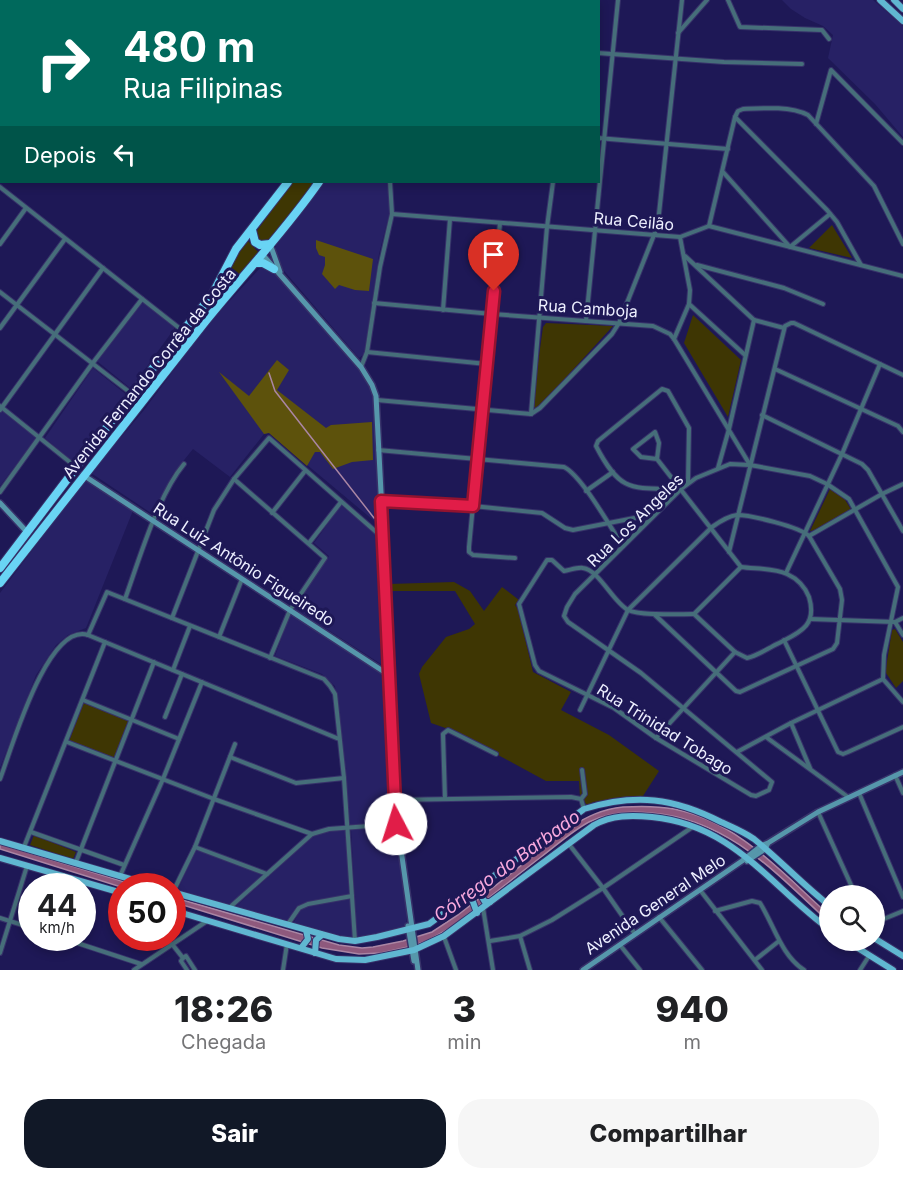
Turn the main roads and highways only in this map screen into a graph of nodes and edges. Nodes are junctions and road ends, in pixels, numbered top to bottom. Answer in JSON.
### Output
{"nodes":[{"id":1,"x":880,"y":0,"type":"edge"},
{"id":2,"x":894,"y":0,"type":"edge"},
{"id":3,"x":903,"y":9,"type":"edge"},
{"id":4,"x":903,"y":21,"type":"edge"},
{"id":5,"x":287,"y":183,"type":"edge"},
{"id":6,"x":313,"y":183,"type":"edge"},
{"id":7,"x":319,"y":183,"type":"edge"},
{"id":8,"x":311,"y":194,"type":"junction"},
{"id":9,"x":252,"y":230,"type":"junction"},
{"id":10,"x":255,"y":242,"type":"junction"},
{"id":11,"x":270,"y":244,"type":"junction"},
{"id":12,"x":262,"y":254,"type":"junction"},
{"id":13,"x":256,"y":263,"type":"junction"},
{"id":14,"x":274,"y":268,"type":"junction"},
{"id":15,"x":282,"y":276,"type":"junction"},
{"id":16,"x":83,"y":475,"type":"junction"},
{"id":17,"x":0,"y":503,"type":"edge"},
{"id":18,"x":27,"y":532,"type":"junction"},
{"id":19,"x":18,"y":561,"type":"junction"},
{"id":20,"x":0,"y":568,"type":"edge"},
{"id":21,"x":0,"y":583,"type":"edge"},
{"id":22,"x":389,"y":675,"type":"junction"},
{"id":23,"x":903,"y":772,"type":"edge"},
{"id":24,"x":0,"y":841,"type":"edge"},
{"id":25,"x":763,"y":848,"type":"junction"},
{"id":26,"x":0,"y":858,"type":"edge"},
{"id":27,"x":748,"y":858,"type":"junction"},
{"id":28,"x":111,"y":873,"type":"edge"},
{"id":29,"x":484,"y":884,"type":"junction"},
{"id":30,"x":108,"y":889,"type":"edge"},
{"id":31,"x":186,"y":896,"type":"edge"},
{"id":32,"x":819,"y":896,"type":"edge"},
{"id":33,"x":470,"y":898,"type":"junction"},
{"id":34,"x":483,"y":907,"type":"junction"},
{"id":35,"x":186,"y":914,"type":"edge"},
{"id":36,"x":819,"y":920,"type":"edge"},
{"id":37,"x":306,"y":930,"type":"junction"},
{"id":38,"x":411,"y":932,"type":"junction"},
{"id":39,"x":322,"y":935,"type":"junction"},
{"id":40,"x":304,"y":944,"type":"junction"},
{"id":41,"x":885,"y":945,"type":"edge"},
{"id":42,"x":413,"y":949,"type":"junction"},
{"id":43,"x":314,"y":950,"type":"junction"},
{"id":44,"x":862,"y":951,"type":"edge"},
{"id":45,"x":903,"y":956,"type":"edge"},
{"id":46,"x":417,"y":970,"type":"edge"},
{"id":47,"x":583,"y":970,"type":"edge"},
{"id":48,"x":893,"y":970,"type":"edge"}],
"edges":[{"from":1,"to":4,"type":"main road"},
{"from":2,"to":3,"type":"main road"},
{"from":5,"to":9,"type":"highway","name":"Avenida Fernando Corrêa da Costa"},
{"from":6,"to":8,"type":"highway"},
{"from":7,"to":8,"type":"highway","name":"Avenida Fernando Corrêa da Costa"},
{"from":8,"to":11,"type":"highway","name":"Avenida Fernando Corrêa da Costa"},
{"from":9,"to":10,"type":"highway"},
{"from":9,"to":18,"type":"highway","name":"Avenida Fernando Corrêa da Costa"},
{"from":10,"to":11,"type":"highway"},
{"from":10,"to":12,"type":"highway"},
{"from":11,"to":12,"type":"highway","name":"Avenida Fernando Corrêa da Costa"},
{"from":11,"to":15,"type":"main road"},
{"from":12,"to":13,"type":"highway","name":"Avenida Fernando Corrêa da Costa"},
{"from":12,"to":14,"type":"main road"},
{"from":13,"to":14,"type":"highway"},
{"from":13,"to":16,"type":"highway","name":"Avenida Fernando Corrêa da Costa"},
{"from":14,"to":15,"type":"main road"},
{"from":15,"to":22,"type":"main road"},
{"from":16,"to":19,"type":"highway","name":"Avenida Fernando Corrêa da Costa"},
{"from":16,"to":22,"type":"main road","name":"Rua Luiz Antônio Figueiredo"},
{"from":17,"to":18,"type":"main road"},
{"from":18,"to":19,"type":"highway"},
{"from":18,"to":20,"type":"highway","name":"Avenida Fernando Corrêa da Costa"},
{"from":19,"to":21,"type":"highway","name":"Avenida Fernando Corrêa da Costa"},
{"from":22,"to":38,"type":"main road"},
{"from":23,"to":25,"type":"main road","name":"Avenida General Melo"},
{"from":24,"to":28,"type":"main road"},
{"from":25,"to":27,"type":"main road","name":"Avenida General Melo"},
{"from":25,"to":29,"type":"main road"},
{"from":25,"to":32,"type":"main road"},
{"from":26,"to":30,"type":"main road"},
{"from":27,"to":34,"type":"main road"},
{"from":27,"to":36,"type":"main road"},
{"from":27,"to":47,"type":"main road","name":"Avenida General Melo"},
{"from":29,"to":33,"type":"main road"},
{"from":29,"to":34,"type":"main road"},
{"from":31,"to":37,"type":"main road"},
{"from":33,"to":34,"type":"main road"},
{"from":33,"to":38,"type":"main road"},
{"from":34,"to":42,"type":"main road"},
{"from":35,"to":40,"type":"main road"},
{"from":37,"to":39,"type":"main road"},
{"from":37,"to":40,"type":"main road"},
{"from":38,"to":39,"type":"main road"},
{"from":38,"to":42,"type":"main road"},
{"from":39,"to":43,"type":"main road"},
{"from":40,"to":43,"type":"main road"},
{"from":41,"to":45,"type":"main road"},
{"from":42,"to":43,"type":"main road"},
{"from":42,"to":46,"type":"main road"},
{"from":44,"to":48,"type":"main road"}]}
